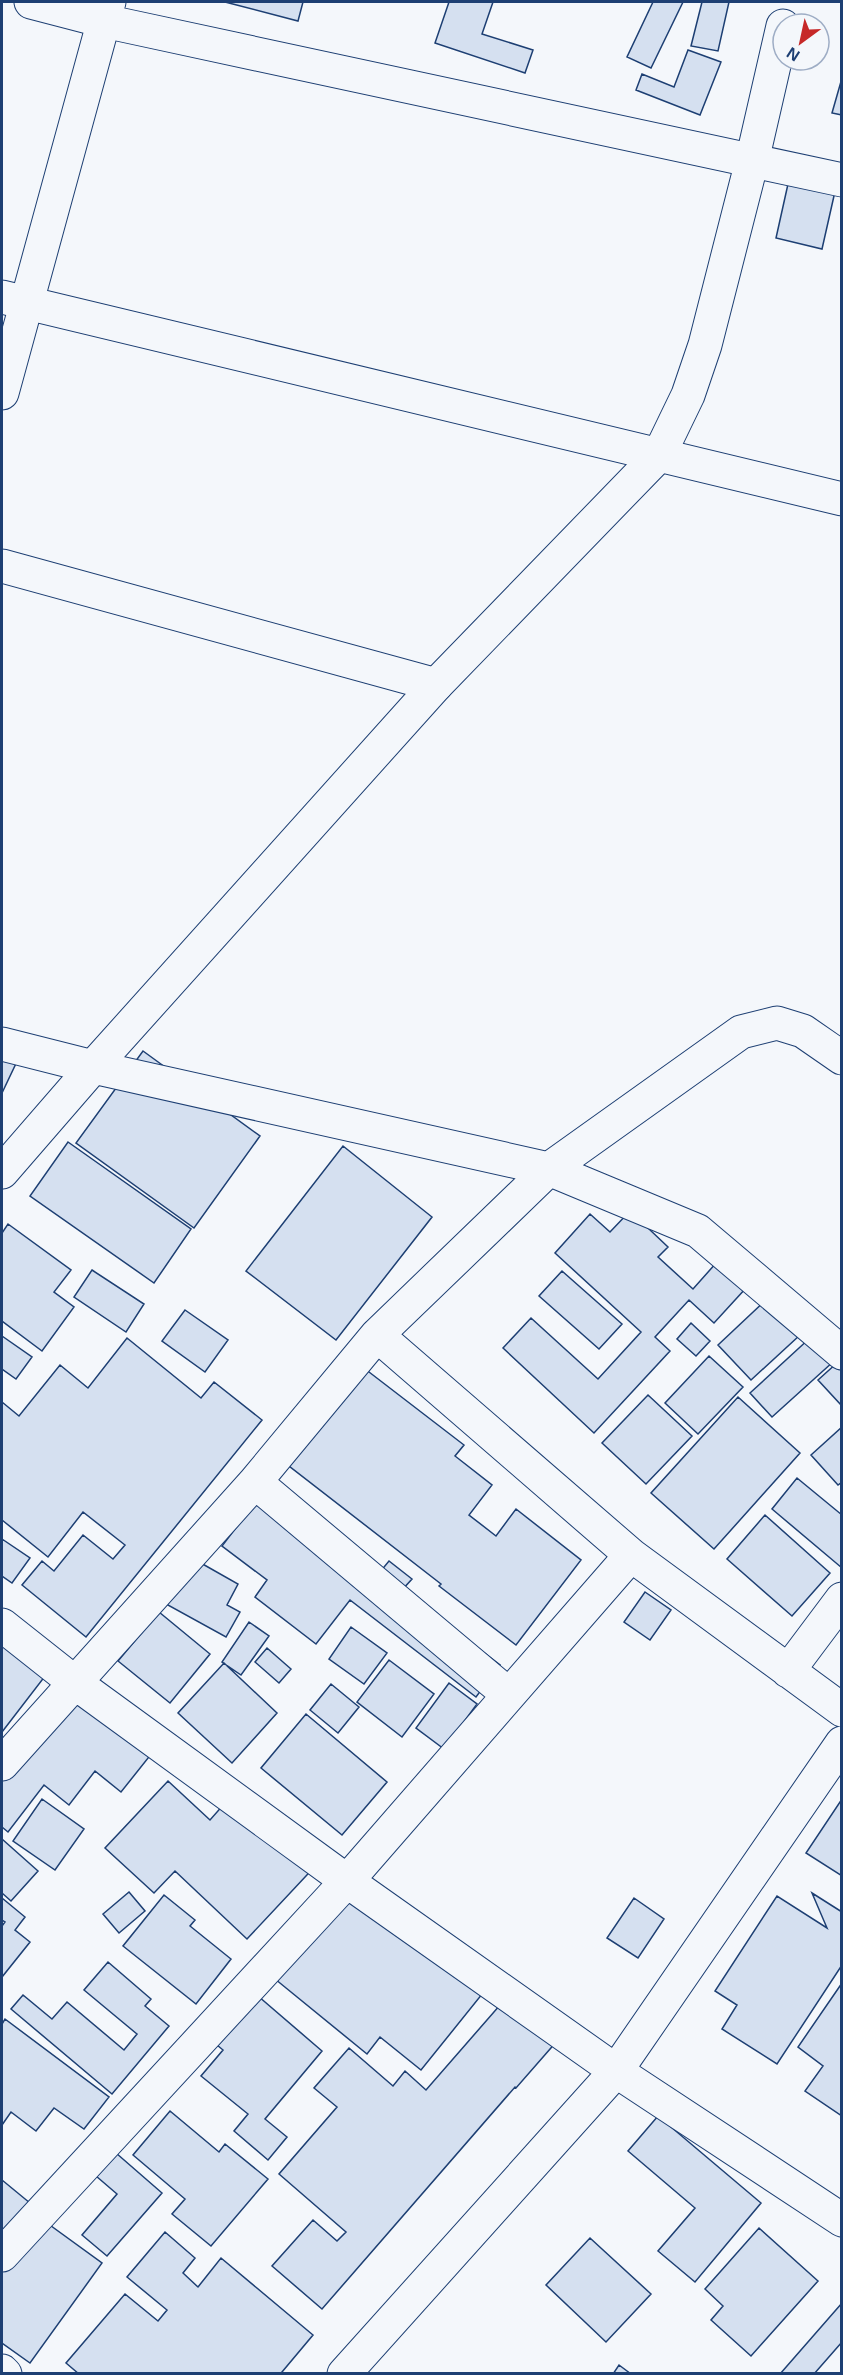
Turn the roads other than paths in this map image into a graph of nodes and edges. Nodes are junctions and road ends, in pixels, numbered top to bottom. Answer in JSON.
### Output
{"nodes":[{"id":1,"x":31,"y":2,"type":"edge"},
{"id":2,"x":107,"y":11,"type":"edge"},
{"id":3,"x":772,"y":72,"type":"edge"},
{"id":4,"x":752,"y":161,"type":"junction"},
{"id":5,"x":842,"y":180,"type":"edge"},
{"id":6,"x":13,"y":300,"type":"edge"},
{"id":7,"x":2,"y":393,"type":"edge"},
{"id":8,"x":658,"y":455,"type":"junction"},
{"id":9,"x":842,"y":499,"type":"edge"},
{"id":10,"x":2,"y":567,"type":"edge"},
{"id":11,"x":436,"y":685,"type":"junction"},
{"id":12,"x":2,"y":1044,"type":"edge"},
{"id":13,"x":842,"y":1058,"type":"edge"},
{"id":14,"x":93,"y":1067,"type":"junction"},
{"id":15,"x":549,"y":1169,"type":"junction"},
{"id":16,"x":2,"y":1172,"type":"edge"},
{"id":17,"x":377,"y":1335,"type":"junction"},
{"id":18,"x":842,"y":1353,"type":"edge"},
{"id":19,"x":255,"y":1482,"type":"junction"},
{"id":20,"x":631,"y":1555,"type":"junction"},
{"id":21,"x":842,"y":1599,"type":"edge"},
{"id":22,"x":2,"y":1625,"type":"edge"},
{"id":23,"x":788,"y":1671,"type":"junction"},
{"id":24,"x":74,"y":1682,"type":"junction"},
{"id":25,"x":509,"y":1695,"type":"junction"},
{"id":26,"x":842,"y":1710,"type":"edge"},
{"id":27,"x":842,"y":1743,"type":"edge"},
{"id":28,"x":2,"y":1764,"type":"edge"},
{"id":29,"x":346,"y":1881,"type":"junction"},
{"id":30,"x":616,"y":2071,"type":"junction"},
{"id":31,"x":842,"y":2220,"type":"edge"},
{"id":32,"x":2,"y":2255,"type":"edge"},
{"id":33,"x":344,"y":2373,"type":"edge"}],
"edges":[{"from":1,"to":2,"type":"street"},
{"from":2,"to":4,"type":"street"},
{"from":2,"to":6,"type":"street"},
{"from":3,"to":4,"type":"street"},
{"from":4,"to":5,"type":"street"},
{"from":4,"to":8,"type":"street"},
{"from":6,"to":7,"type":"street"},
{"from":6,"to":8,"type":"street"},
{"from":8,"to":9,"type":"street"},
{"from":8,"to":11,"type":"street"},
{"from":10,"to":11,"type":"street"},
{"from":11,"to":14,"type":"street"},
{"from":12,"to":14,"type":"street"},
{"from":13,"to":15,"type":"street"},
{"from":14,"to":15,"type":"street"},
{"from":14,"to":16,"type":"street"},
{"from":15,"to":17,"type":"street"},
{"from":15,"to":18,"type":"street"},
{"from":17,"to":19,"type":"street"},
{"from":17,"to":20,"type":"street"},
{"from":19,"to":24,"type":"street"},
{"from":19,"to":25,"type":"street"},
{"from":20,"to":23,"type":"street"},
{"from":20,"to":25,"type":"street"},
{"from":21,"to":23,"type":"street"},
{"from":22,"to":24,"type":"street"},
{"from":23,"to":26,"type":"street"},
{"from":24,"to":28,"type":"street"},
{"from":24,"to":29,"type":"street"},
{"from":25,"to":29,"type":"street"},
{"from":27,"to":30,"type":"street"},
{"from":29,"to":30,"type":"street"},
{"from":29,"to":32,"type":"street"},
{"from":30,"to":31,"type":"street"},
{"from":30,"to":33,"type":"street"}]}
